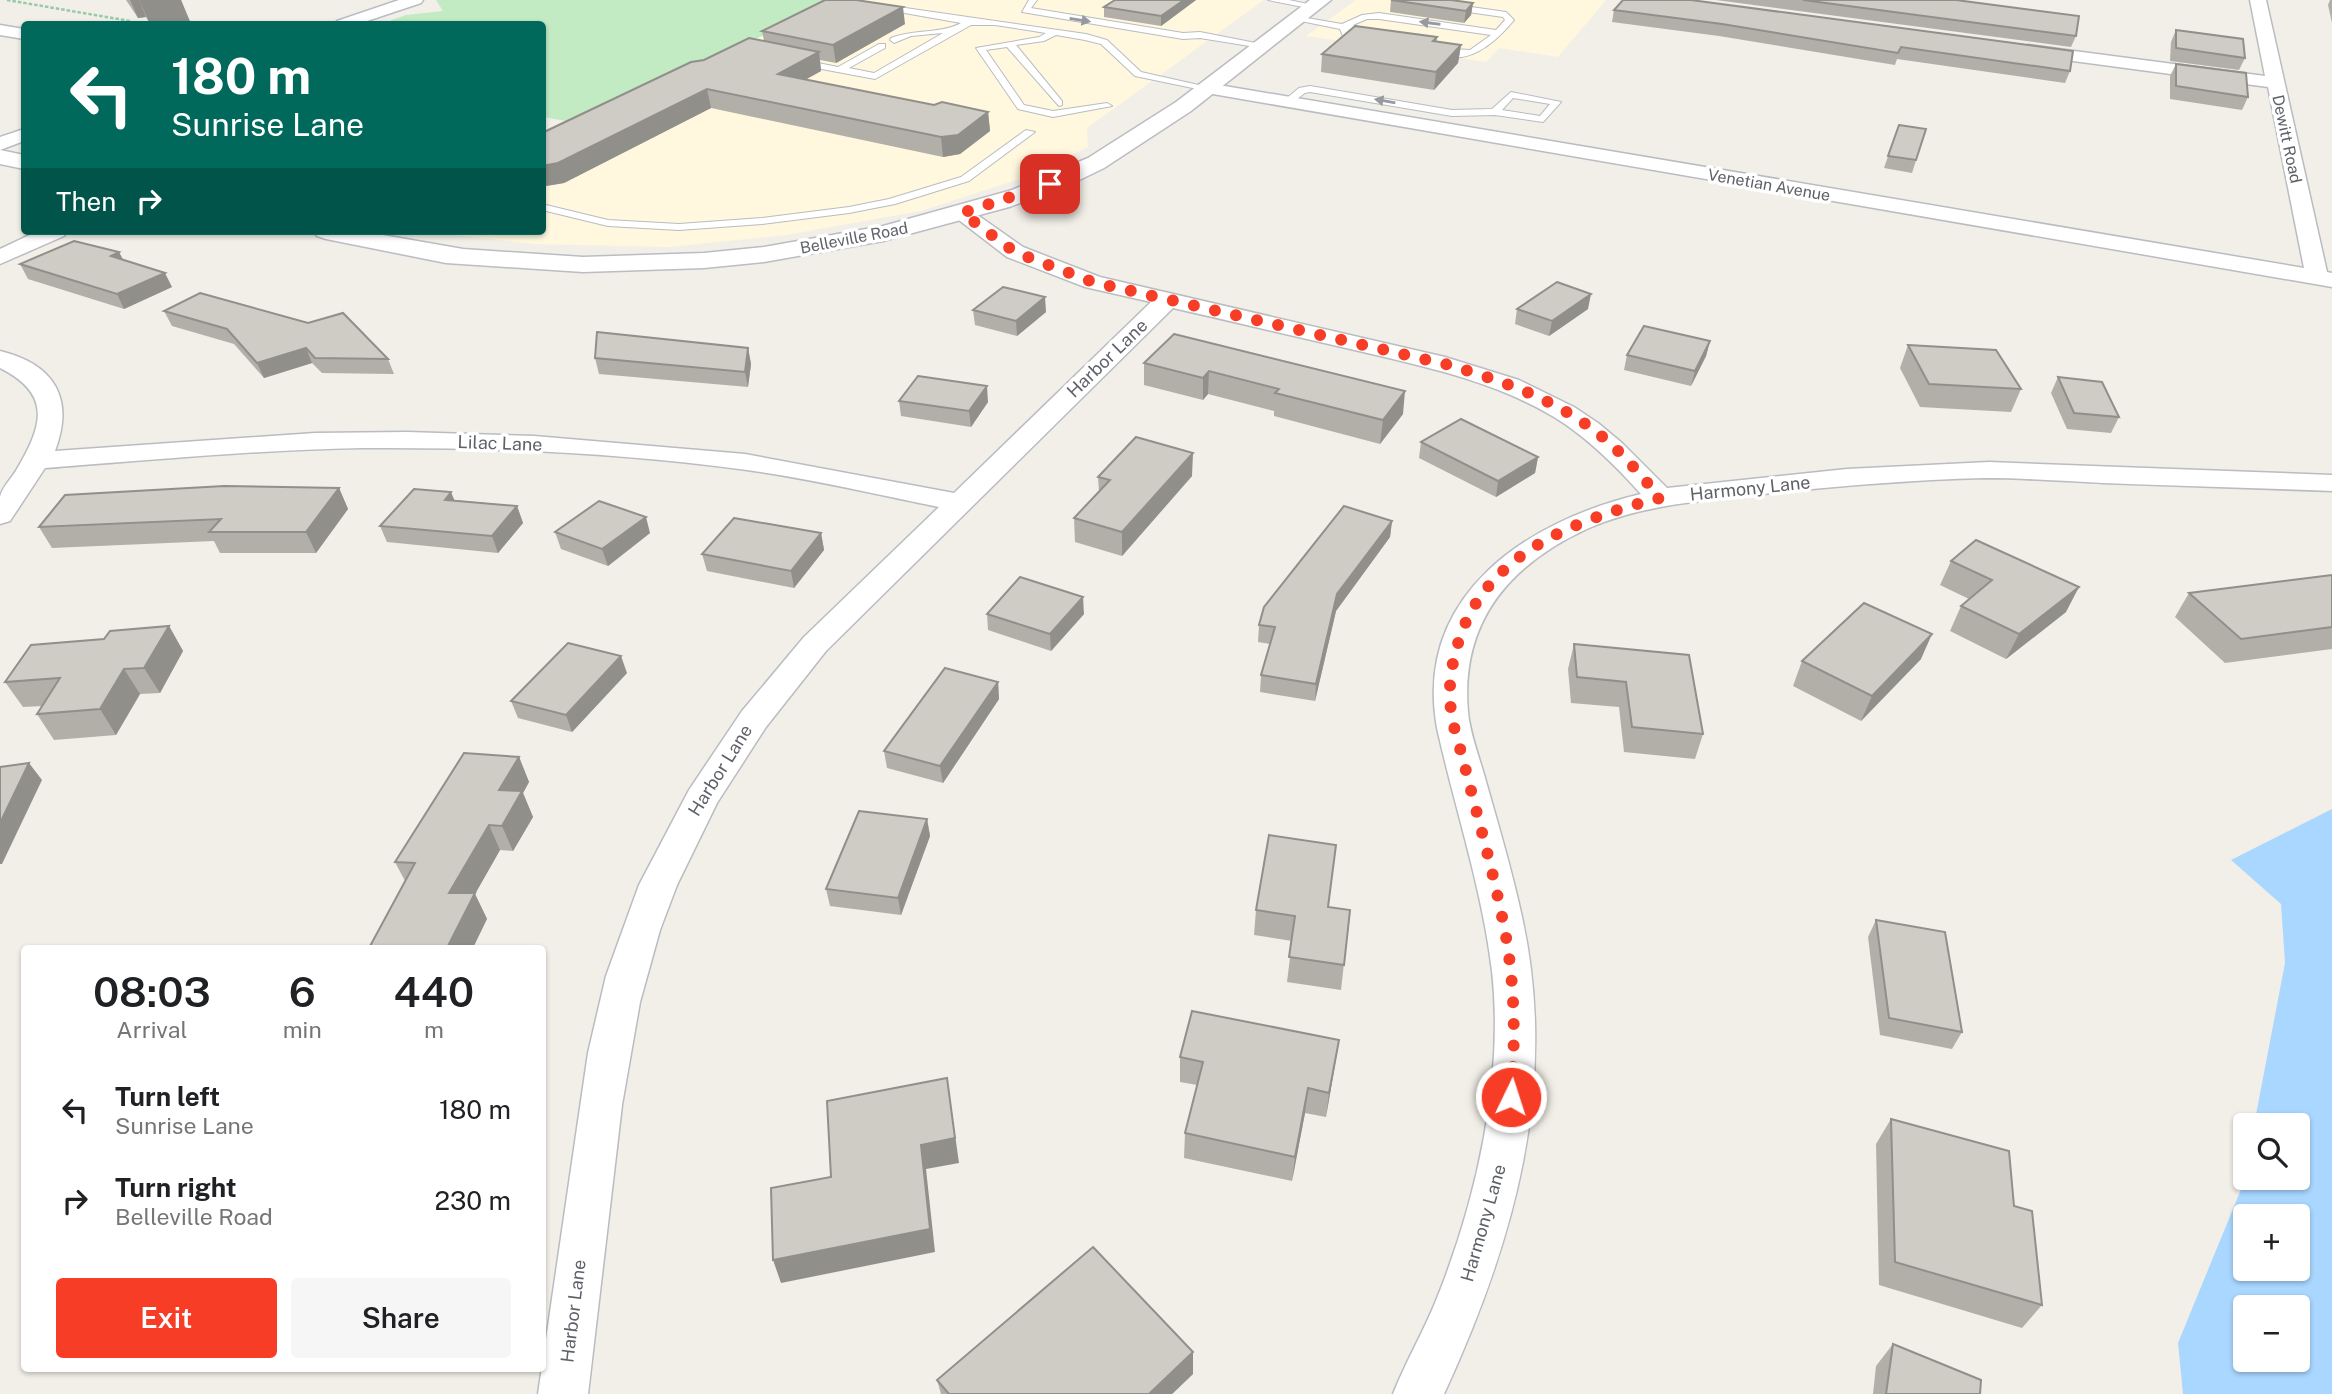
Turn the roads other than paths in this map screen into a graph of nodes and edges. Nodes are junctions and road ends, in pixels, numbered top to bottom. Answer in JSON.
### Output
{"nodes":[{"id":1,"x":415,"y":0,"type":"edge"},
{"id":2,"x":835,"y":0,"type":"edge"},
{"id":3,"x":1033,"y":0,"type":"edge"},
{"id":4,"x":1272,"y":0,"type":"edge"},
{"id":5,"x":2258,"y":0,"type":"edge"},
{"id":6,"x":1318,"y":3,"type":"edge"},
{"id":7,"x":1437,"y":5,"type":"edge"},
{"id":8,"x":1295,"y":19,"type":"junction"},
{"id":9,"x":352,"y":21,"type":"edge"},
{"id":10,"x":969,"y":22,"type":"junction"},
{"id":11,"x":1343,"y":26,"type":"junction"},
{"id":12,"x":957,"y":29,"type":"junction"},
{"id":13,"x":0,"y":30,"type":"edge"},
{"id":14,"x":1369,"y":30,"type":"edge"},
{"id":15,"x":1056,"y":31,"type":"junction"},
{"id":16,"x":1497,"y":33,"type":"junction"},
{"id":17,"x":21,"y":34,"type":"edge"},
{"id":18,"x":1041,"y":39,"type":"junction"},
{"id":19,"x":894,"y":40,"type":"edge"},
{"id":20,"x":1433,"y":40,"type":"edge"},
{"id":21,"x":1373,"y":42,"type":"edge"},
{"id":22,"x":1010,"y":44,"type":"junction"},
{"id":23,"x":1262,"y":45,"type":"junction"},
{"id":24,"x":882,"y":46,"type":"edge"},
{"id":25,"x":1049,"y":47,"type":"dead end"},
{"id":26,"x":1483,"y":47,"type":"junction"},
{"id":27,"x":2016,"y":48,"type":"edge"},
{"id":28,"x":1422,"y":49,"type":"edge"},
{"id":29,"x":789,"y":60,"type":"edge"},
{"id":30,"x":839,"y":69,"type":"junction"},
{"id":31,"x":2275,"y":83,"type":"junction"},
{"id":32,"x":1207,"y":88,"type":"junction"},
{"id":33,"x":1059,"y":103,"type":"dead end"},
{"id":34,"x":1103,"y":103,"type":"dead end"},
{"id":35,"x":1495,"y":112,"type":"junction"},
{"id":36,"x":1445,"y":120,"type":"junction"},
{"id":37,"x":1030,"y":132,"type":"dead end"},
{"id":38,"x":21,"y":136,"type":"edge"},
{"id":39,"x":0,"y":144,"type":"edge"},
{"id":40,"x":0,"y":157,"type":"edge"},
{"id":41,"x":21,"y":161,"type":"edge"},
{"id":42,"x":546,"y":208,"type":"edge"},
{"id":43,"x":962,"y":213,"type":"junction"},
{"id":44,"x":47,"y":235,"type":"edge"},
{"id":45,"x":363,"y":235,"type":"edge"},
{"id":46,"x":0,"y":257,"type":"edge"},
{"id":47,"x":2324,"y":279,"type":"edge"},
{"id":48,"x":1167,"y":300,"type":"junction"},
{"id":49,"x":0,"y":358,"type":"edge"},
{"id":50,"x":38,"y":460,"type":"junction"},
{"id":51,"x":2332,"y":483,"type":"edge"},
{"id":52,"x":1660,"y":498,"type":"junction"},
{"id":53,"x":958,"y":502,"type":"junction"},
{"id":54,"x":0,"y":515,"type":"edge"},
{"id":55,"x":563,"y":1394,"type":"edge"},
{"id":56,"x":1418,"y":1394,"type":"edge"}],
"edges":[{"from":1,"to":9,"type":"street"},
{"from":2,"to":10,"type":"lane"},
{"from":3,"to":23,"type":"lane","one_way":true},
{"from":4,"to":6,"type":"lane"},
{"from":5,"to":31,"type":"street","name":"Dewitt Road"},
{"from":6,"to":8,"type":"main road","name":"Belleville Road"},
{"from":7,"to":16,"type":"lane"},
{"from":8,"to":11,"type":"lane"},
{"from":8,"to":23,"type":"main road","name":"Belleville Road"},
{"from":10,"to":12,"type":"lane"},
{"from":10,"to":15,"type":"lane"},
{"from":11,"to":14,"type":"lane"},
{"from":16,"to":11,"type":"lane","one_way":true},
{"from":11,"to":21,"type":"lane"},
{"from":12,"to":19,"type":"lane"},
{"from":12,"to":30,"type":"lane"},
{"from":13,"to":17,"type":"street"},
{"from":15,"to":18,"type":"lane"},
{"from":15,"to":32,"type":"lane"},
{"from":16,"to":26,"type":"lane"},
{"from":18,"to":22,"type":"lane"},
{"from":18,"to":25,"type":"lane"},
{"from":20,"to":26,"type":"lane"},
{"from":22,"to":33,"type":"lane"},
{"from":22,"to":34,"type":"lane"},
{"from":23,"to":32,"type":"main road","name":"Belleville Road"},
{"from":24,"to":30,"type":"lane"},
{"from":26,"to":28,"type":"lane"},
{"from":27,"to":31,"type":"street"},
{"from":29,"to":30,"type":"lane"},
{"from":31,"to":47,"type":"street","name":"Dewitt Road"},
{"from":32,"to":36,"type":"street","name":"Venetian Avenue"},
{"from":32,"to":43,"type":"main road","name":"Belleville Road"},
{"from":35,"to":35,"type":"lane"},
{"from":35,"to":36,"type":"lane"},
{"from":36,"to":47,"type":"street","name":"Venetian Avenue"},
{"from":37,"to":42,"type":"lane"},
{"from":38,"to":39,"type":"street"},
{"from":40,"to":41,"type":"main road"},
{"from":43,"to":45,"type":"main road","name":"Belleville Road"},
{"from":43,"to":48,"type":"street"},
{"from":44,"to":46,"type":"street"},
{"from":48,"to":52,"type":"street"},
{"from":48,"to":53,"type":"street","name":"Harbor Lane"},
{"from":49,"to":50,"type":"street"},
{"from":50,"to":53,"type":"street","name":"Lilac Lane"},
{"from":50,"to":54,"type":"street"},
{"from":51,"to":52,"type":"street","name":"Harmony Lane"},
{"from":52,"to":56,"type":"street","name":"Harmony Lane"},
{"from":53,"to":55,"type":"street","name":"Harbor Lane"}]}
